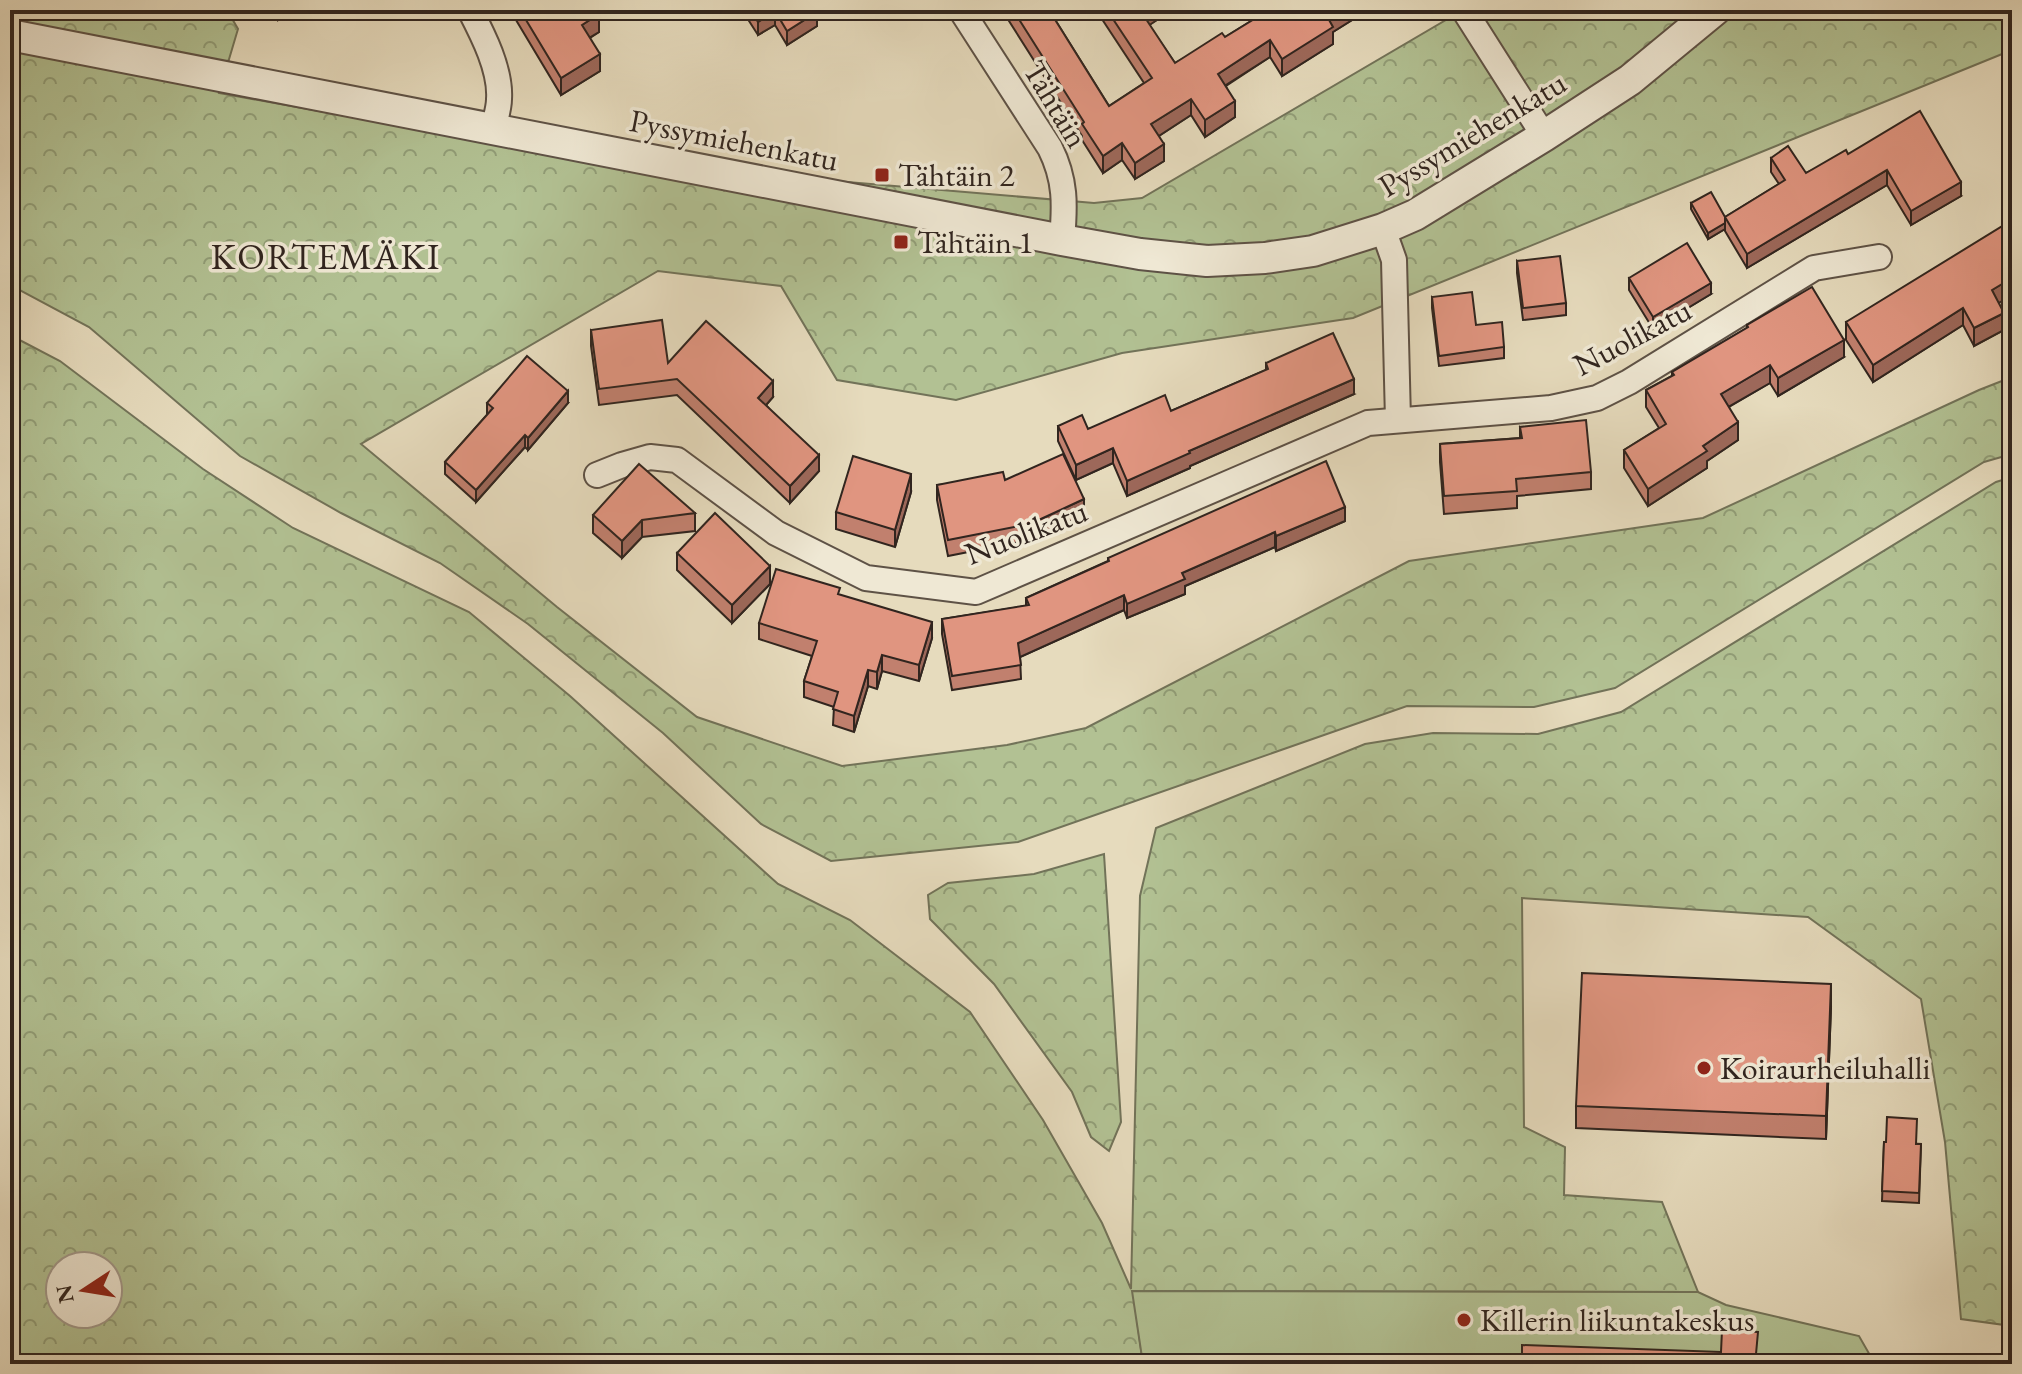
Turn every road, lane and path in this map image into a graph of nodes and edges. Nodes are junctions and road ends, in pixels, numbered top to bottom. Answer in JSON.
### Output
{"nodes":[{"id":1,"x":470,"y":10,"type":"edge"},
{"id":2,"x":961,"y":10,"type":"edge"},
{"id":3,"x":1464,"y":10,"type":"edge"},
{"id":4,"x":1715,"y":10,"type":"edge"},
{"id":5,"x":10,"y":35,"type":"edge"},
{"id":6,"x":493,"y":130,"type":"junction"},
{"id":7,"x":1544,"y":136,"type":"junction"},
{"id":8,"x":1383,"y":229,"type":"junction"},
{"id":9,"x":1062,"y":240,"type":"junction"},
{"id":10,"x":1879,"y":257,"type":"dead end"},
{"id":11,"x":1398,"y":420,"type":"junction"},
{"id":12,"x":597,"y":475,"type":"dead end"}],
"edges":[{"from":1,"to":6,"type":"street"},
{"from":2,"to":9,"type":"street","name":"Tähtäin"},
{"from":3,"to":7,"type":"street"},
{"from":4,"to":7,"type":"street","name":"Pyssymiehenkatu"},
{"from":5,"to":6,"type":"street","name":"Pyssymiehenkatu"},
{"from":6,"to":9,"type":"street","name":"Pyssymiehenkatu"},
{"from":7,"to":8,"type":"street","name":"Pyssymiehenkatu"},
{"from":8,"to":9,"type":"street","name":"Pyssymiehenkatu"},
{"from":8,"to":11,"type":"street"},
{"from":10,"to":11,"type":"street","name":"Nuolikatu"},
{"from":11,"to":12,"type":"street","name":"Nuolikatu"}]}
